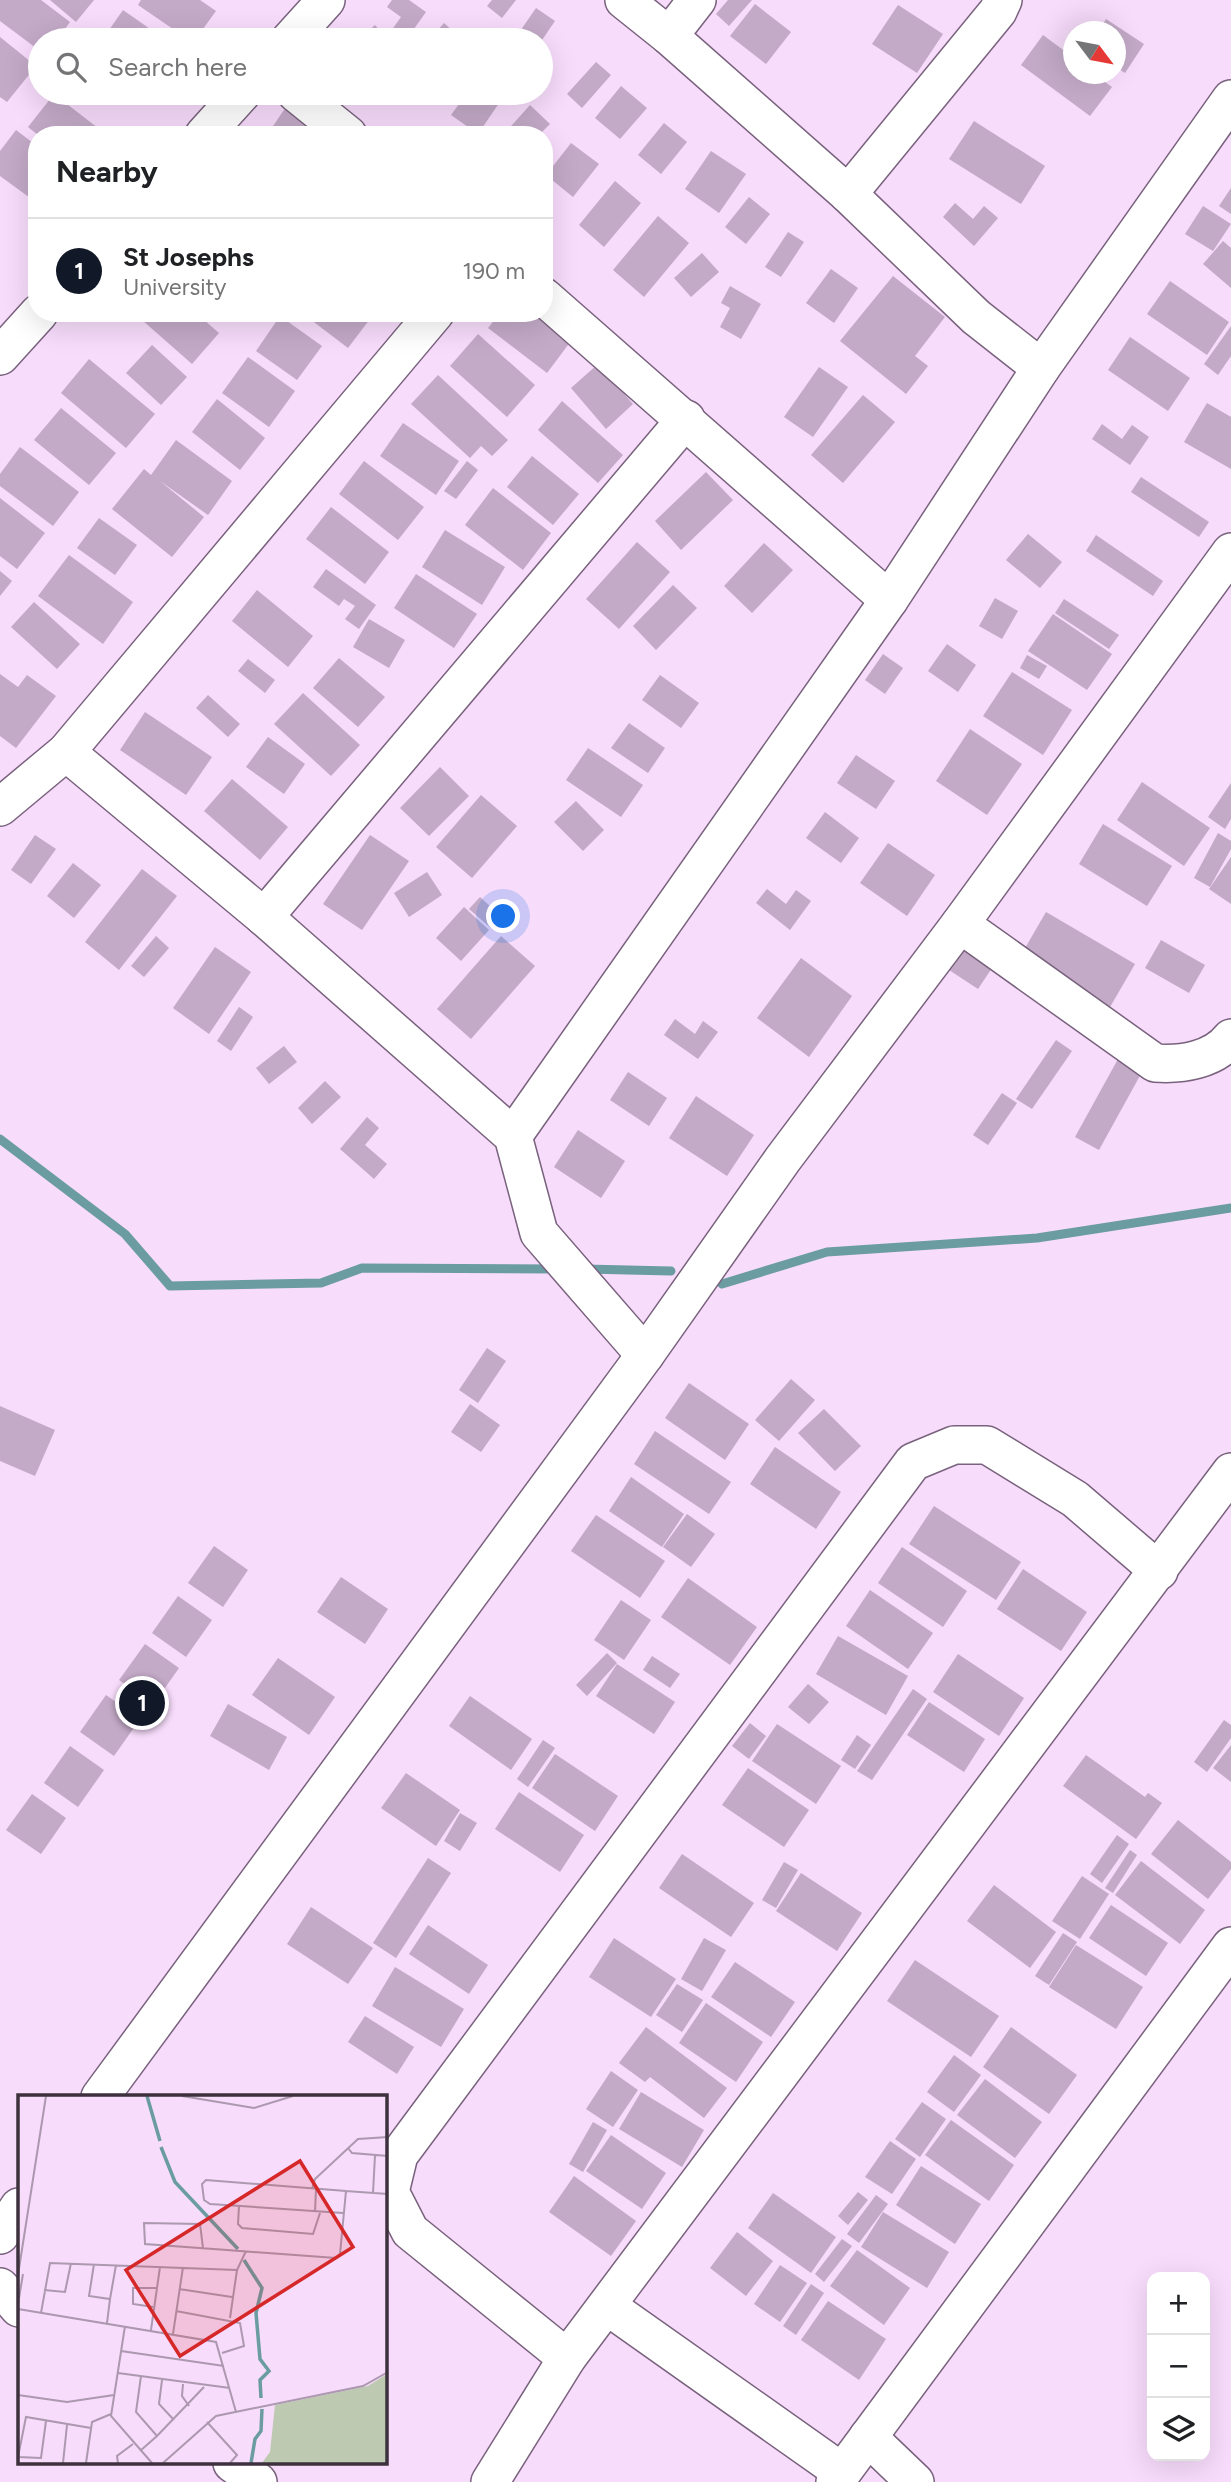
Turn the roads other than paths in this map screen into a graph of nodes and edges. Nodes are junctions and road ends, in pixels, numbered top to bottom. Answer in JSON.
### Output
{"nodes":[{"id":1,"x":326,"y":0,"type":"edge"},
{"id":2,"x":624,"y":0,"type":"edge"},
{"id":3,"x":697,"y":0,"type":"edge"},
{"id":4,"x":1003,"y":0,"type":"edge"},
{"id":5,"x":301,"y":28,"type":"edge"},
{"id":6,"x":669,"y":36,"type":"junction"},
{"id":7,"x":1231,"y":99,"type":"edge"},
{"id":8,"x":231,"y":105,"type":"edge"},
{"id":9,"x":311,"y":105,"type":"edge"},
{"id":10,"x":212,"y":126,"type":"edge"},
{"id":11,"x":337,"y":126,"type":"edge"},
{"id":12,"x":848,"y":194,"type":"junction"},
{"id":13,"x":553,"y":304,"type":"edge"},
{"id":14,"x":31,"y":322,"type":"edge"},
{"id":15,"x":427,"y":322,"type":"edge"},
{"id":16,"x":0,"y":356,"type":"edge"},
{"id":17,"x":1041,"y":368,"type":"junction"},
{"id":18,"x":686,"y":419,"type":"junction"},
{"id":19,"x":1231,"y":552,"type":"edge"},
{"id":20,"x":889,"y":600,"type":"junction"},
{"id":21,"x":66,"y":752,"type":"junction"},
{"id":22,"x":0,"y":807,"type":"edge"},
{"id":23,"x":264,"y":917,"type":"junction"},
{"id":24,"x":960,"y":924,"type":"junction"},
{"id":25,"x":1231,"y":1038,"type":"edge"},
{"id":26,"x":513,"y":1136,"type":"junction"},
{"id":27,"x":645,"y":1355,"type":"junction"},
{"id":28,"x":1231,"y":1472,"type":"edge"},
{"id":29,"x":1159,"y":1571,"type":"junction"},
{"id":30,"x":1231,"y":1946,"type":"edge"},
{"id":31,"x":101,"y":2095,"type":"edge"},
{"id":32,"x":18,"y":2208,"type":"edge"},
{"id":33,"x":0,"y":2235,"type":"edge"},
{"id":34,"x":0,"y":2287,"type":"edge"},
{"id":35,"x":607,"y":2306,"type":"junction"},
{"id":36,"x":18,"y":2307,"type":"edge"},
{"id":37,"x":568,"y":2358,"type":"junction"},
{"id":38,"x":868,"y":2437,"type":"junction"},
{"id":39,"x":233,"y":2464,"type":"edge"},
{"id":40,"x":839,"y":2477,"type":"edge"},
{"id":41,"x":258,"y":2482,"type":"edge"},
{"id":42,"x":490,"y":2482,"type":"edge"},
{"id":43,"x":915,"y":2482,"type":"edge"}],
"edges":[{"from":1,"to":5,"type":"street"},
{"from":2,"to":6,"type":"street"},
{"from":3,"to":6,"type":"street"},
{"from":4,"to":12,"type":"street"},
{"from":6,"to":12,"type":"street"},
{"from":7,"to":17,"type":"street"},
{"from":8,"to":10,"type":"street"},
{"from":9,"to":11,"type":"street"},
{"from":12,"to":17,"type":"street"},
{"from":13,"to":18,"type":"street"},
{"from":14,"to":16,"type":"street"},
{"from":15,"to":21,"type":"street"},
{"from":17,"to":20,"type":"street"},
{"from":18,"to":20,"type":"street"},
{"from":18,"to":23,"type":"street"},
{"from":19,"to":24,"type":"street"},
{"from":20,"to":26,"type":"street"},
{"from":21,"to":22,"type":"street"},
{"from":21,"to":23,"type":"street"},
{"from":23,"to":26,"type":"street"},
{"from":24,"to":25,"type":"street"},
{"from":24,"to":27,"type":"street"},
{"from":26,"to":27,"type":"street"},
{"from":27,"to":31,"type":"street"},
{"from":28,"to":29,"type":"street"},
{"from":29,"to":35,"type":"street"},
{"from":29,"to":37,"type":"street"},
{"from":30,"to":38,"type":"street"},
{"from":32,"to":33,"type":"street"},
{"from":34,"to":36,"type":"street"},
{"from":35,"to":37,"type":"street"},
{"from":35,"to":40,"type":"street"},
{"from":37,"to":42,"type":"street"},
{"from":38,"to":40,"type":"street"},
{"from":38,"to":43,"type":"street"},
{"from":39,"to":41,"type":"street"}]}
